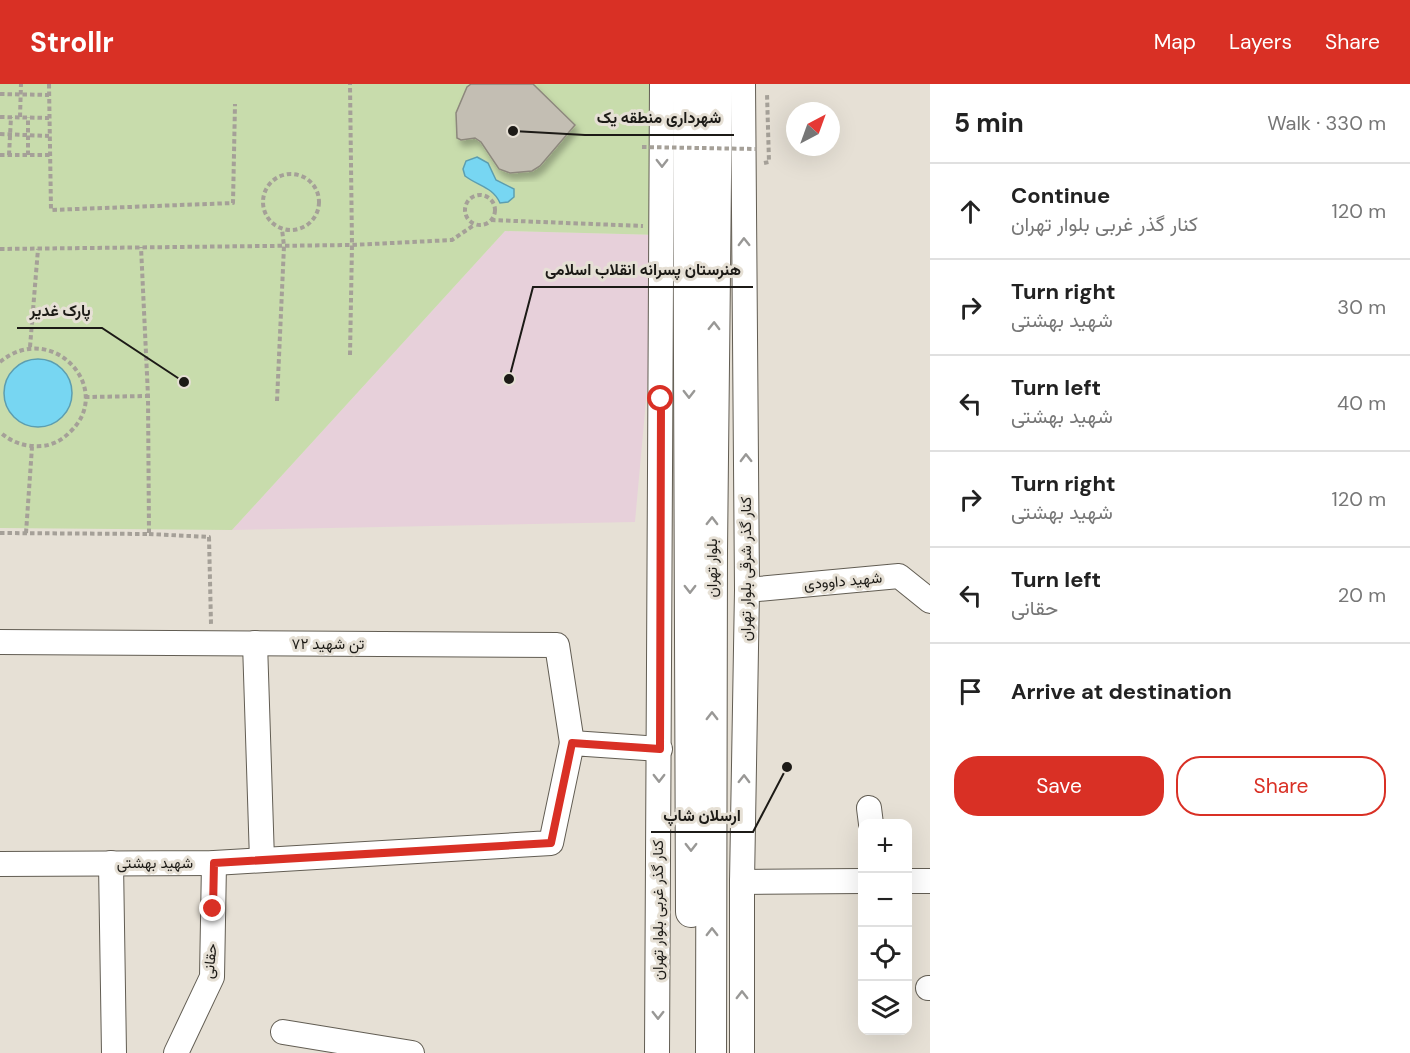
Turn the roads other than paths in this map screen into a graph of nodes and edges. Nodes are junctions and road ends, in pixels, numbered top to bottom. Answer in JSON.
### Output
{"nodes":[{"id":1,"x":662,"y":84,"type":"edge"},
{"id":2,"x":688,"y":84,"type":"edge"},
{"id":3,"x":717,"y":84,"type":"edge"},
{"id":4,"x":743,"y":84,"type":"edge"},
{"id":5,"x":747,"y":590,"type":"junction"},
{"id":6,"x":930,"y":602,"type":"edge"},
{"id":7,"x":0,"y":642,"type":"edge"},
{"id":8,"x":255,"y":643,"type":"junction"},
{"id":9,"x":572,"y":743,"type":"junction"},
{"id":10,"x":660,"y":749,"type":"junction"},
{"id":11,"x":262,"y":860,"type":"junction"},
{"id":12,"x":111,"y":863,"type":"junction"},
{"id":13,"x":214,"y":863,"type":"junction"},
{"id":14,"x":0,"y":864,"type":"edge"},
{"id":15,"x":858,"y":881,"type":"edge"},
{"id":16,"x":912,"y":881,"type":"edge"},
{"id":17,"x":930,"y":881,"type":"edge"},
{"id":18,"x":742,"y":882,"type":"junction"},
{"id":19,"x":283,"y":1032,"type":"dead end"},
{"id":20,"x":114,"y":1053,"type":"edge"},
{"id":21,"x":176,"y":1053,"type":"edge"},
{"id":22,"x":412,"y":1053,"type":"edge"},
{"id":23,"x":657,"y":1053,"type":"edge"},
{"id":24,"x":691,"y":1053,"type":"edge"},
{"id":25,"x":711,"y":1053,"type":"edge"},
{"id":26,"x":742,"y":1053,"type":"edge"}],
"edges":[{"from":1,"to":10,"type":"street","name":"کنار گذر غربی بلوار تهران","one_way":true},
{"from":2,"to":24,"type":"main road","name":"بلوار تهران","one_way":true},
{"from":25,"to":3,"type":"main road","name":"بلوار تهران","one_way":true},
{"from":5,"to":4,"type":"street","name":"کنار گذر شرقی بلوار تهران","one_way":true},
{"from":5,"to":6,"type":"street","name":"شهید داوودی"},
{"from":18,"to":5,"type":"street","name":"کنار گذر شرقی بلوار تهران","one_way":true},
{"from":7,"to":8,"type":"street","name":"۷۲ تن شهید"},
{"from":8,"to":9,"type":"street","name":"۷۲ تن شهید"},
{"from":8,"to":11,"type":"street"},
{"from":9,"to":10,"type":"street"},
{"from":9,"to":11,"type":"street","name":"شهید بهشتی"},
{"from":10,"to":23,"type":"street","name":"کنار گذر غربی بلوار تهران","one_way":true},
{"from":11,"to":13,"type":"street","name":"شهید بهشتی"},
{"from":12,"to":13,"type":"street","name":"شهید بهشتی"},
{"from":12,"to":14,"type":"street","name":"شهید بهشتی"},
{"from":12,"to":20,"type":"street"},
{"from":13,"to":21,"type":"street","name":"حقانی"},
{"from":15,"to":18,"type":"street"},
{"from":16,"to":17,"type":"street"},
{"from":26,"to":18,"type":"street","name":"کنار گذر شرقی بلوار تهران","one_way":true},
{"from":19,"to":22,"type":"street"}]}
